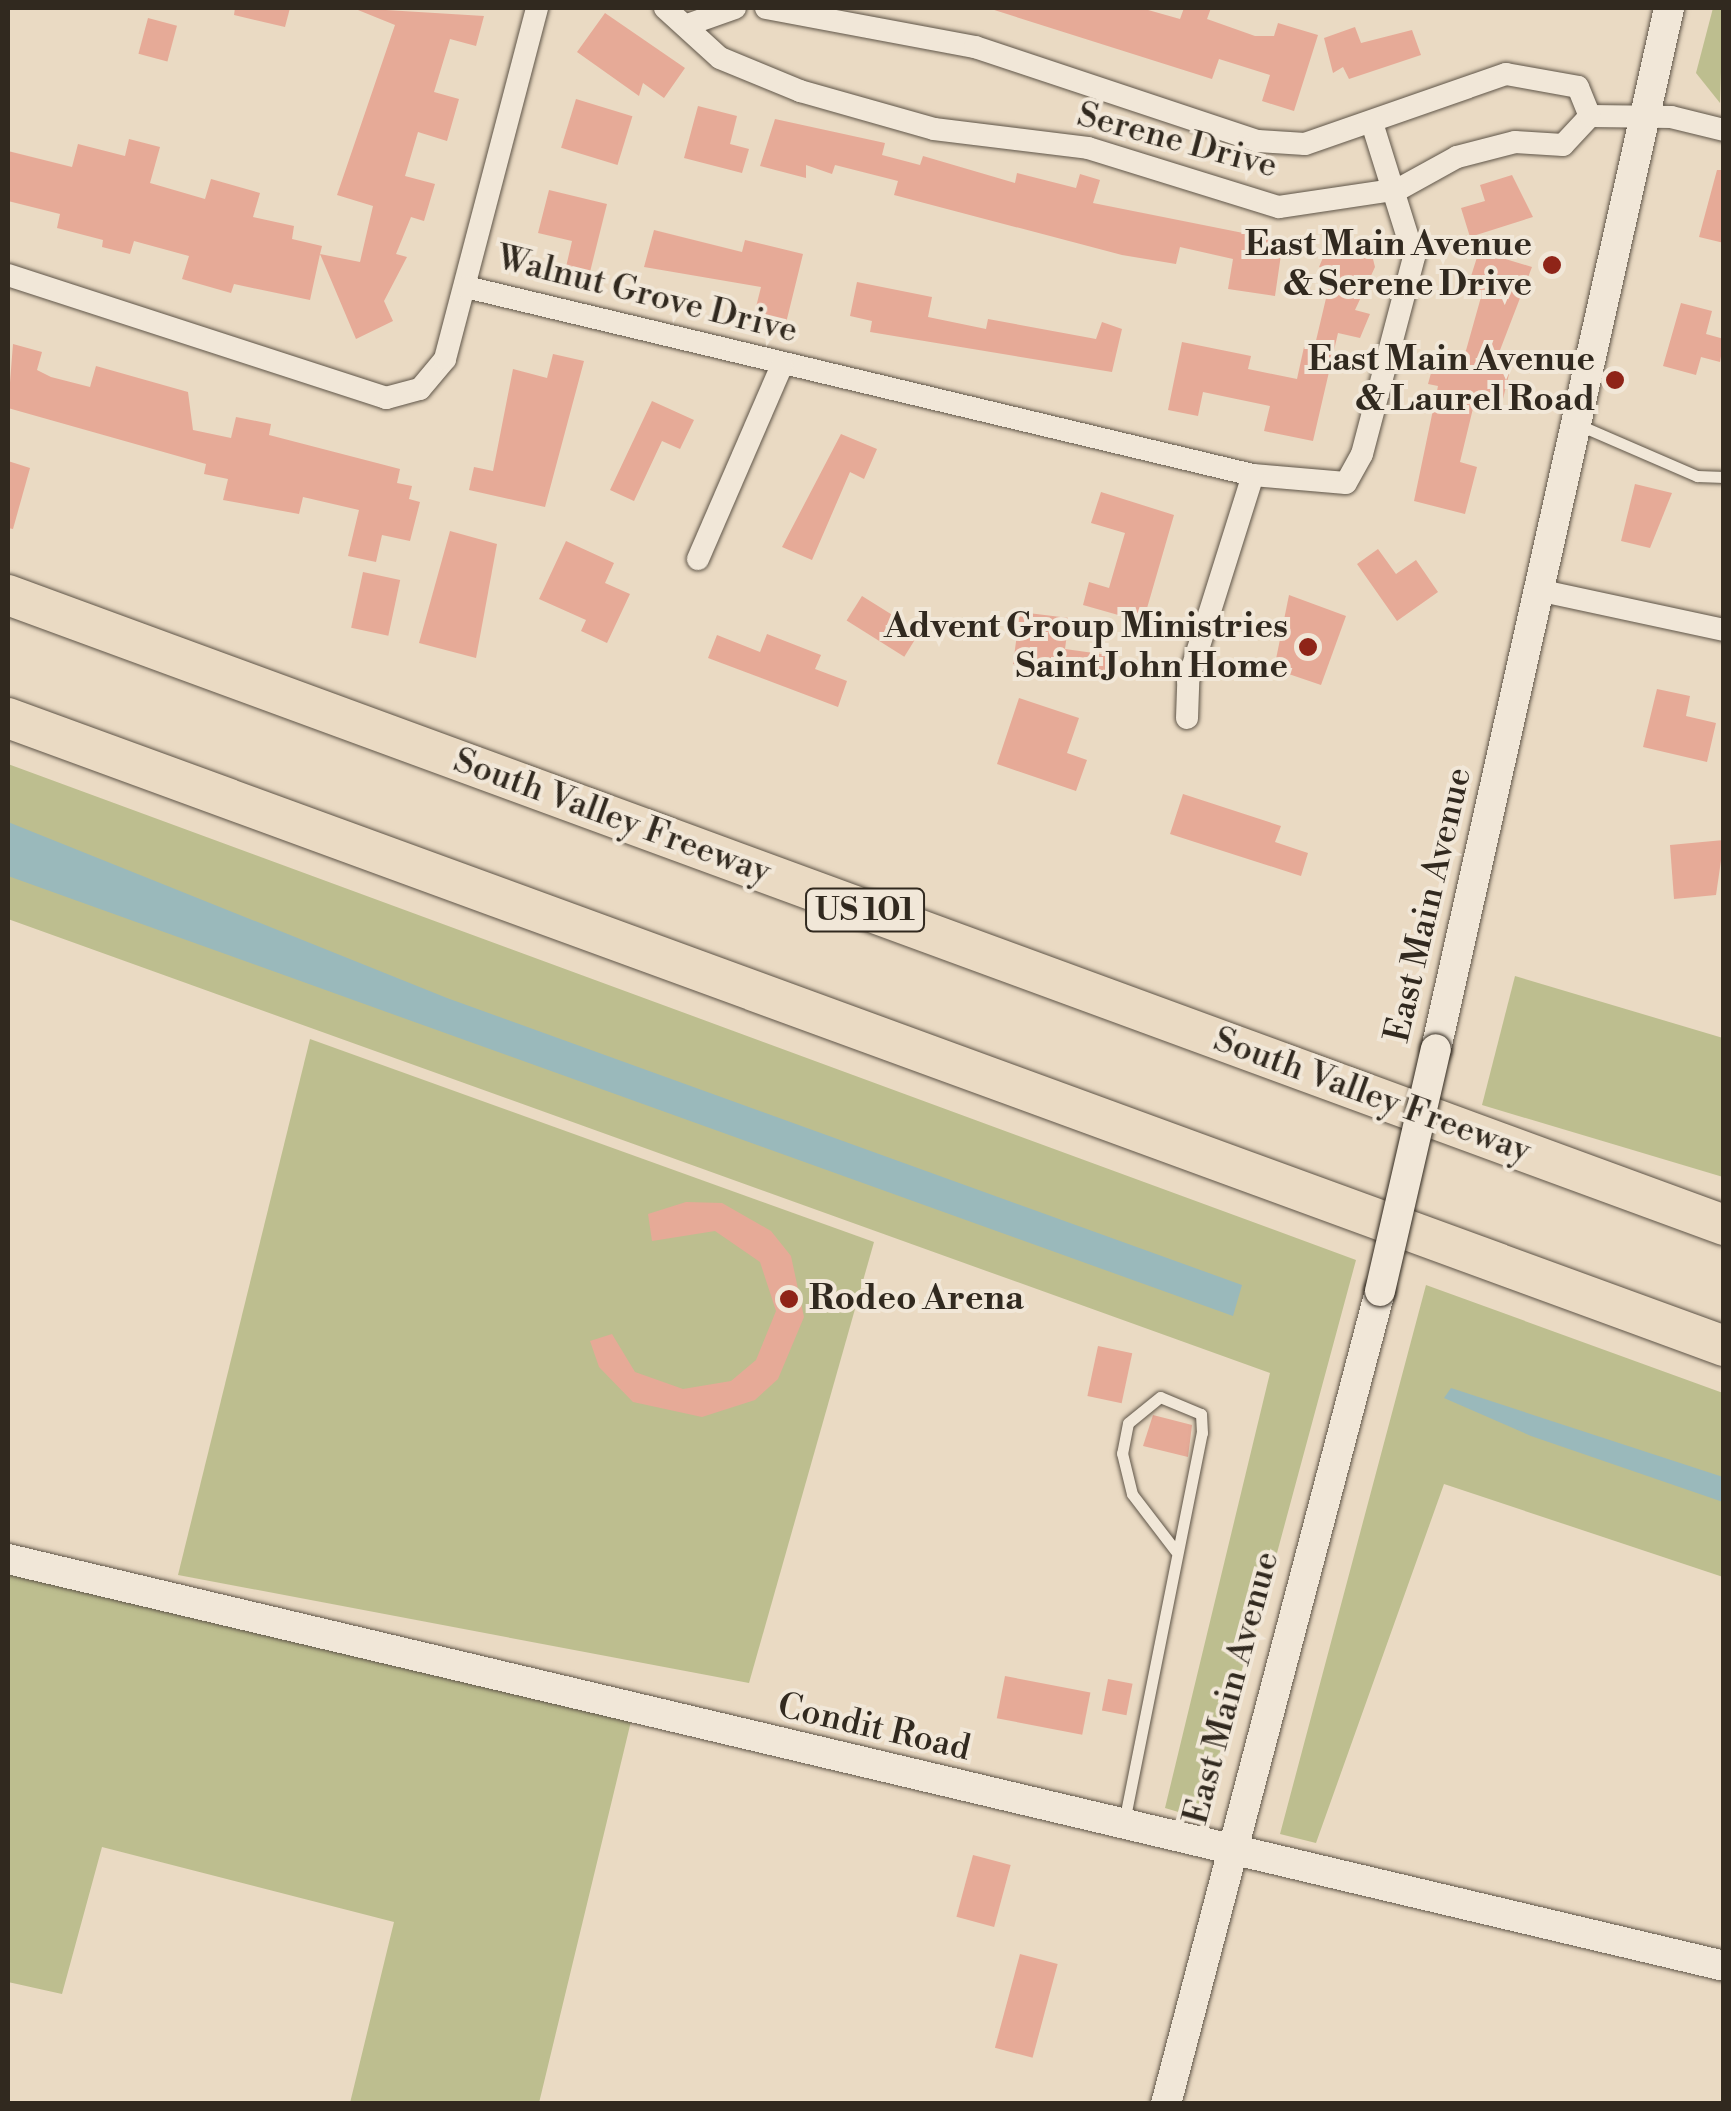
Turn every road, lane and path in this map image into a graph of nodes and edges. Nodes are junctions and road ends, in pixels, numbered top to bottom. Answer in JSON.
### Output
{"nodes":[{"id":1,"x":537,"y":8,"type":"edge"},
{"id":2,"x":665,"y":8,"type":"edge"},
{"id":3,"x":735,"y":8,"type":"edge"},
{"id":4,"x":766,"y":8,"type":"edge"},
{"id":5,"x":1669,"y":8,"type":"edge"},
{"id":6,"x":690,"y":24,"type":"junction"},
{"id":7,"x":1590,"y":116,"type":"junction"},
{"id":8,"x":1642,"y":117,"type":"junction"},
{"id":9,"x":1372,"y":123,"type":"junction"},
{"id":10,"x":1724,"y":130,"type":"edge"},
{"id":11,"x":1399,"y":189,"type":"junction"},
{"id":12,"x":8,"y":275,"type":"edge"},
{"id":13,"x":466,"y":287,"type":"junction"},
{"id":14,"x":782,"y":365,"type":"junction"},
{"id":15,"x":1574,"y":424,"type":"junction"},
{"id":16,"x":1253,"y":476,"type":"junction"},
{"id":17,"x":1724,"y":477,"type":"edge"},
{"id":18,"x":698,"y":559,"type":"dead end"},
{"id":19,"x":1538,"y":590,"type":"junction"},
{"id":20,"x":8,"y":595,"type":"edge"},
{"id":21,"x":1724,"y":630,"type":"edge"},
{"id":22,"x":8,"y":718,"type":"edge"},
{"id":23,"x":1187,"y":718,"type":"dead end"},
{"id":24,"x":1724,"y":1225,"type":"edge"},
{"id":25,"x":1724,"y":1346,"type":"edge"},
{"id":26,"x":1175,"y":1550,"type":"junction"},
{"id":27,"x":8,"y":1559,"type":"edge"},
{"id":28,"x":1123,"y":1826,"type":"junction"},
{"id":29,"x":1226,"y":1850,"type":"junction"},
{"id":30,"x":1724,"y":1966,"type":"edge"},
{"id":31,"x":1166,"y":2104,"type":"edge"}],
"edges":[{"from":1,"to":13,"type":"street"},
{"from":2,"to":6,"type":"street","name":"Serene Drive"},
{"from":3,"to":6,"type":"street"},
{"from":4,"to":9,"type":"street","name":"Serene Drive"},
{"from":5,"to":8,"type":"street","name":"East Main Avenue"},
{"from":6,"to":11,"type":"street","name":"Serene Drive"},
{"from":7,"to":8,"type":"street"},
{"from":7,"to":9,"type":"street","name":"Serene Drive"},
{"from":7,"to":11,"type":"street","name":"Serene Drive"},
{"from":8,"to":10,"type":"street"},
{"from":8,"to":15,"type":"street","name":"East Main Avenue"},
{"from":9,"to":11,"type":"street"},
{"from":11,"to":16,"type":"street","name":"Walnut Grove Drive"},
{"from":12,"to":13,"type":"street","name":"Walnut Grove Drive"},
{"from":13,"to":14,"type":"street","name":"Walnut Grove Drive"},
{"from":14,"to":16,"type":"street","name":"Walnut Grove Drive"},
{"from":14,"to":18,"type":"street"},
{"from":15,"to":17,"type":"lane"},
{"from":15,"to":19,"type":"street","name":"East Main Avenue"},
{"from":16,"to":23,"type":"street"},
{"from":19,"to":21,"type":"street"},
{"from":19,"to":29,"type":"street","name":"East Main Avenue","bridge":true},
{"from":20,"to":24,"type":"highway","name":"South Valley Freeway","number":"US 101"},
{"from":22,"to":25,"type":"highway"},
{"from":26,"to":26,"type":"lane"},
{"from":26,"to":28,"type":"lane"},
{"from":27,"to":28,"type":"street","name":"Condit Road"},
{"from":28,"to":29,"type":"street","name":"Condit Road"},
{"from":29,"to":30,"type":"street","name":"Condit Road"},
{"from":29,"to":31,"type":"street","name":"East Main Avenue"}]}
